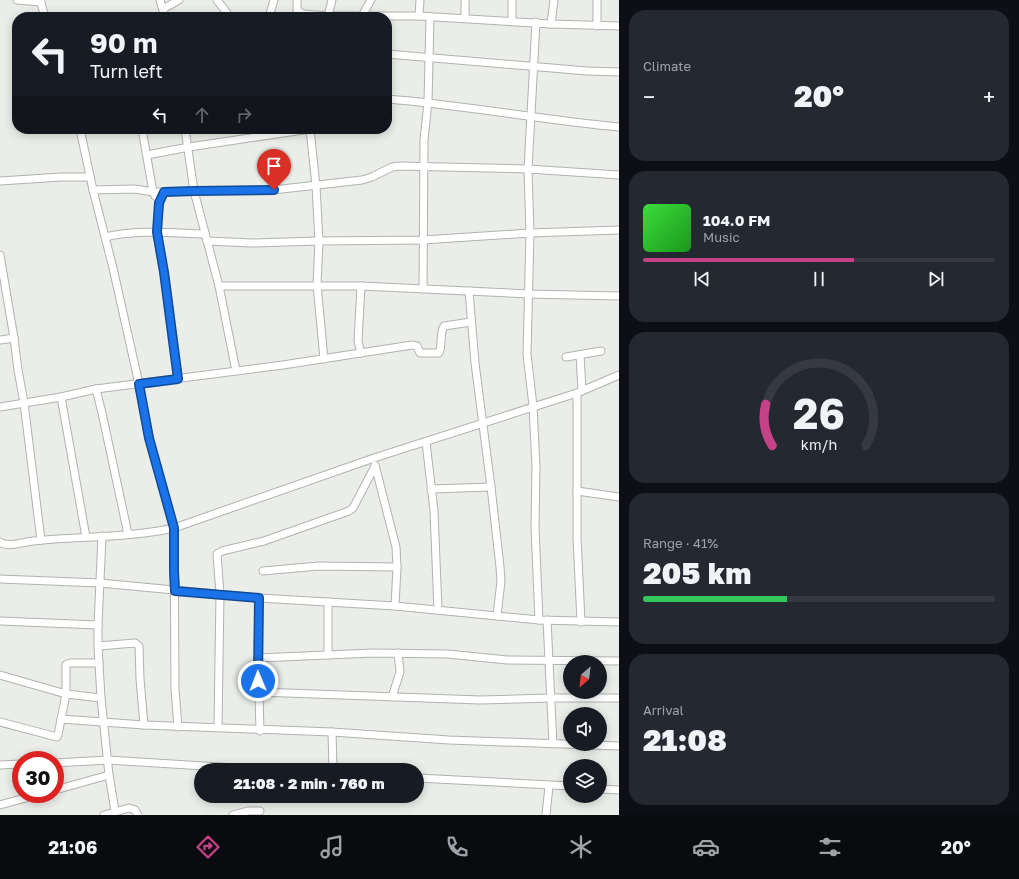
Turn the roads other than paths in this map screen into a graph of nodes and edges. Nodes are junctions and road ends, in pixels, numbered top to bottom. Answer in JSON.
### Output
{"nodes":[{"id":1,"x":16,"y":0,"type":"edge"},
{"id":2,"x":160,"y":0,"type":"edge"},
{"id":3,"x":179,"y":0,"type":"edge"},
{"id":4,"x":217,"y":0,"type":"edge"},
{"id":5,"x":274,"y":0,"type":"edge"},
{"id":6,"x":297,"y":0,"type":"edge"},
{"id":7,"x":332,"y":0,"type":"edge"},
{"id":8,"x":371,"y":0,"type":"edge"},
{"id":9,"x":420,"y":0,"type":"edge"},
{"id":10,"x":465,"y":0,"type":"edge"},
{"id":11,"x":512,"y":0,"type":"edge"},
{"id":12,"x":554,"y":0,"type":"edge"},
{"id":13,"x":597,"y":0,"type":"edge"},
{"id":14,"x":41,"y":1,"type":"edge"},
{"id":15,"x":164,"y":9,"type":"junction"},
{"id":16,"x":44,"y":12,"type":"edge"},
{"id":17,"x":164,"y":12,"type":"edge"},
{"id":18,"x":226,"y":12,"type":"edge"},
{"id":19,"x":270,"y":12,"type":"edge"},
{"id":20,"x":299,"y":12,"type":"edge"},
{"id":21,"x":329,"y":12,"type":"edge"},
{"id":22,"x":364,"y":12,"type":"edge"},
{"id":23,"x":392,"y":16,"type":"edge"},
{"id":24,"x":419,"y":16,"type":"junction"},
{"id":25,"x":430,"y":17,"type":"junction"},
{"id":26,"x":465,"y":18,"type":"junction"},
{"id":27,"x":512,"y":20,"type":"junction"},
{"id":28,"x":536,"y":22,"type":"junction"},
{"id":29,"x":551,"y":24,"type":"junction"},
{"id":30,"x":597,"y":26,"type":"junction"},
{"id":31,"x":619,"y":26,"type":"edge"},
{"id":32,"x":392,"y":54,"type":"edge"},
{"id":33,"x":429,"y":57,"type":"junction"},
{"id":34,"x":534,"y":66,"type":"junction"},
{"id":35,"x":619,"y":72,"type":"edge"},
{"id":36,"x":392,"y":99,"type":"edge"},
{"id":37,"x":428,"y":102,"type":"junction"},
{"id":38,"x":532,"y":116,"type":"junction"},
{"id":39,"x":619,"y":127,"type":"edge"},
{"id":40,"x":81,"y":134,"type":"edge"},
{"id":41,"x":143,"y":134,"type":"edge"},
{"id":42,"x":187,"y":134,"type":"edge"},
{"id":43,"x":276,"y":134,"type":"edge"},
{"id":44,"x":311,"y":134,"type":"edge"},
{"id":45,"x":189,"y":147,"type":"junction"},
{"id":46,"x":147,"y":155,"type":"junction"},
{"id":47,"x":424,"y":166,"type":"junction"},
{"id":48,"x":528,"y":169,"type":"junction"},
{"id":49,"x":619,"y":175,"type":"edge"},
{"id":50,"x":90,"y":177,"type":"junction"},
{"id":51,"x":0,"y":182,"type":"edge"},
{"id":52,"x":316,"y":186,"type":"junction"},
{"id":53,"x":93,"y":190,"type":"junction"},
{"id":54,"x":194,"y":191,"type":"junction"},
{"id":55,"x":153,"y":192,"type":"junction"},
{"id":56,"x":164,"y":192,"type":"junction"},
{"id":57,"x":159,"y":203,"type":"junction"},
{"id":58,"x":619,"y":230,"type":"edge"},
{"id":59,"x":157,"y":232,"type":"junction"},
{"id":60,"x":530,"y":232,"type":"junction"},
{"id":61,"x":105,"y":237,"type":"junction"},
{"id":62,"x":206,"y":237,"type":"junction"},
{"id":63,"x":423,"y":240,"type":"junction"},
{"id":64,"x":319,"y":241,"type":"junction"},
{"id":65,"x":0,"y":255,"type":"edge"},
{"id":66,"x":317,"y":285,"type":"junction"},
{"id":67,"x":219,"y":286,"type":"junction"},
{"id":68,"x":361,"y":286,"type":"junction"},
{"id":69,"x":423,"y":289,"type":"junction"},
{"id":70,"x":469,"y":291,"type":"junction"},
{"id":71,"x":529,"y":294,"type":"junction"},
{"id":72,"x":619,"y":296,"type":"edge"},
{"id":73,"x":471,"y":322,"type":"junction"},
{"id":74,"x":14,"y":338,"type":"junction"},
{"id":75,"x":0,"y":340,"type":"edge"},
{"id":76,"x":601,"y":351,"type":"dead end"},
{"id":77,"x":361,"y":353,"type":"junction"},
{"id":78,"x":580,"y":355,"type":"junction"},
{"id":79,"x":566,"y":357,"type":"dead end"},
{"id":80,"x":324,"y":359,"type":"junction"},
{"id":81,"x":236,"y":371,"type":"junction"},
{"id":82,"x":619,"y":376,"type":"edge"},
{"id":83,"x":178,"y":379,"type":"junction"},
{"id":84,"x":139,"y":384,"type":"junction"},
{"id":85,"x":96,"y":389,"type":"junction"},
{"id":86,"x":579,"y":391,"type":"junction"},
{"id":87,"x":61,"y":397,"type":"junction"},
{"id":88,"x":24,"y":403,"type":"junction"},
{"id":89,"x":533,"y":406,"type":"junction"},
{"id":90,"x":0,"y":407,"type":"edge"},
{"id":91,"x":482,"y":423,"type":"junction"},
{"id":92,"x":426,"y":442,"type":"junction"},
{"id":93,"x":374,"y":462,"type":"junction"},
{"id":94,"x":491,"y":487,"type":"junction"},
{"id":95,"x":431,"y":489,"type":"junction"},
{"id":96,"x":577,"y":491,"type":"junction"},
{"id":97,"x":619,"y":497,"type":"edge"},
{"id":98,"x":174,"y":528,"type":"junction"},
{"id":99,"x":128,"y":534,"type":"junction"},
{"id":100,"x":102,"y":536,"type":"junction"},
{"id":101,"x":86,"y":537,"type":"junction"},
{"id":102,"x":41,"y":540,"type":"junction"},
{"id":103,"x":0,"y":542,"type":"edge"},
{"id":104,"x":397,"y":567,"type":"junction"},
{"id":105,"x":263,"y":571,"type":"dead end"},
{"id":106,"x":0,"y":579,"type":"edge"},
{"id":107,"x":100,"y":583,"type":"junction"},
{"id":108,"x":175,"y":591,"type":"junction"},
{"id":109,"x":220,"y":594,"type":"junction"},
{"id":110,"x":259,"y":598,"type":"junction"},
{"id":111,"x":328,"y":602,"type":"junction"},
{"id":112,"x":395,"y":606,"type":"junction"},
{"id":113,"x":438,"y":610,"type":"junction"},
{"id":114,"x":497,"y":616,"type":"junction"},
{"id":115,"x":539,"y":620,"type":"junction"},
{"id":116,"x":547,"y":620,"type":"junction"},
{"id":117,"x":0,"y":621,"type":"edge"},
{"id":118,"x":581,"y":622,"type":"junction"},
{"id":119,"x":619,"y":622,"type":"edge"},
{"id":120,"x":98,"y":625,"type":"junction"},
{"id":121,"x":98,"y":646,"type":"junction"},
{"id":122,"x":398,"y":653,"type":"junction"},
{"id":123,"x":328,"y":655,"type":"junction"},
{"id":124,"x":258,"y":658,"type":"junction"},
{"id":125,"x":550,"y":661,"type":"junction"},
{"id":126,"x":619,"y":661,"type":"edge"},
{"id":127,"x":99,"y":663,"type":"junction"},
{"id":128,"x":0,"y":675,"type":"edge"},
{"id":129,"x":259,"y":692,"type":"junction"},
{"id":130,"x":66,"y":694,"type":"junction"},
{"id":131,"x":392,"y":697,"type":"junction"},
{"id":132,"x":101,"y":698,"type":"junction"},
{"id":133,"x":551,"y":698,"type":"junction"},
{"id":134,"x":619,"y":698,"type":"edge"},
{"id":135,"x":61,"y":719,"type":"junction"},
{"id":136,"x":0,"y":722,"type":"edge"},
{"id":137,"x":103,"y":722,"type":"junction"},
{"id":138,"x":144,"y":725,"type":"junction"},
{"id":139,"x":178,"y":727,"type":"junction"},
{"id":140,"x":218,"y":728,"type":"junction"},
{"id":141,"x":260,"y":731,"type":"junction"},
{"id":142,"x":332,"y":732,"type":"junction"},
{"id":143,"x":553,"y":744,"type":"junction"},
{"id":144,"x":619,"y":746,"type":"edge"},
{"id":145,"x":108,"y":760,"type":"junction"},
{"id":146,"x":64,"y":762,"type":"edge"},
{"id":147,"x":333,"y":763,"type":"edge"},
{"id":148,"x":12,"y":764,"type":"edge"},
{"id":149,"x":0,"y":765,"type":"edge"},
{"id":150,"x":194,"y":765,"type":"edge"},
{"id":151,"x":109,"y":775,"type":"junction"},
{"id":152,"x":424,"y":778,"type":"edge"},
{"id":153,"x":549,"y":786,"type":"junction"},
{"id":154,"x":563,"y":786,"type":"edge"},
{"id":155,"x":64,"y":788,"type":"edge"},
{"id":156,"x":607,"y":789,"type":"edge"},
{"id":157,"x":619,"y":790,"type":"edge"},
{"id":158,"x":12,"y":802,"type":"edge"},
{"id":159,"x":0,"y":805,"type":"edge"},
{"id":160,"x":115,"y":811,"type":"junction"},
{"id":161,"x":260,"y":811,"type":"dead end"},
{"id":162,"x":104,"y":815,"type":"edge"},
{"id":163,"x":138,"y":815,"type":"edge"},
{"id":164,"x":233,"y":815,"type":"edge"},
{"id":165,"x":546,"y":815,"type":"edge"}],
"edges":[{"from":1,"to":14,"type":"street"},
{"from":2,"to":15,"type":"street"},
{"from":3,"to":15,"type":"street"},
{"from":4,"to":18,"type":"street"},
{"from":5,"to":19,"type":"street"},
{"from":6,"to":20,"type":"street"},
{"from":7,"to":21,"type":"street"},
{"from":8,"to":22,"type":"street"},
{"from":9,"to":24,"type":"street"},
{"from":10,"to":26,"type":"street"},
{"from":11,"to":27,"type":"street"},
{"from":12,"to":29,"type":"street"},
{"from":13,"to":30,"type":"street"},
{"from":14,"to":16,"type":"street"},
{"from":15,"to":17,"type":"street"},
{"from":23,"to":24,"type":"street"},
{"from":24,"to":25,"type":"street"},
{"from":25,"to":26,"type":"street"},
{"from":25,"to":33,"type":"street"},
{"from":26,"to":27,"type":"street"},
{"from":27,"to":28,"type":"street"},
{"from":28,"to":29,"type":"street"},
{"from":28,"to":34,"type":"street"},
{"from":29,"to":30,"type":"street"},
{"from":30,"to":31,"type":"street"},
{"from":32,"to":33,"type":"street"},
{"from":33,"to":34,"type":"street"},
{"from":33,"to":37,"type":"street"},
{"from":34,"to":35,"type":"street"},
{"from":34,"to":38,"type":"street"},
{"from":36,"to":37,"type":"street"},
{"from":37,"to":38,"type":"street"},
{"from":37,"to":47,"type":"street"},
{"from":38,"to":39,"type":"street"},
{"from":38,"to":48,"type":"street"},
{"from":40,"to":50,"type":"street"},
{"from":41,"to":46,"type":"street"},
{"from":42,"to":45,"type":"street"},
{"from":43,"to":45,"type":"street"},
{"from":44,"to":52,"type":"street"},
{"from":45,"to":46,"type":"street"},
{"from":45,"to":54,"type":"street"},
{"from":46,"to":55,"type":"street"},
{"from":47,"to":48,"type":"street"},
{"from":47,"to":52,"type":"street"},
{"from":47,"to":63,"type":"street"},
{"from":48,"to":49,"type":"street"},
{"from":48,"to":60,"type":"street"},
{"from":50,"to":51,"type":"street"},
{"from":50,"to":53,"type":"street"},
{"from":52,"to":54,"type":"street"},
{"from":52,"to":64,"type":"street"},
{"from":53,"to":55,"type":"street"},
{"from":53,"to":61,"type":"street"},
{"from":54,"to":56,"type":"street"},
{"from":54,"to":62,"type":"street"},
{"from":55,"to":56,"type":"street"},
{"from":55,"to":57,"type":"street"},
{"from":56,"to":57,"type":"street"},
{"from":57,"to":59,"type":"street"},
{"from":58,"to":60,"type":"street"},
{"from":59,"to":61,"type":"street"},
{"from":59,"to":62,"type":"street"},
{"from":59,"to":83,"type":"street"},
{"from":60,"to":63,"type":"street"},
{"from":60,"to":71,"type":"street"},
{"from":61,"to":84,"type":"street"},
{"from":62,"to":64,"type":"street"},
{"from":62,"to":67,"type":"street"},
{"from":63,"to":64,"type":"street"},
{"from":63,"to":69,"type":"street"},
{"from":64,"to":66,"type":"street"},
{"from":65,"to":74,"type":"street"},
{"from":66,"to":67,"type":"street"},
{"from":66,"to":68,"type":"street"},
{"from":66,"to":80,"type":"street"},
{"from":67,"to":81,"type":"street"},
{"from":68,"to":69,"type":"street"},
{"from":68,"to":77,"type":"street"},
{"from":69,"to":70,"type":"street"},
{"from":70,"to":71,"type":"street"},
{"from":70,"to":73,"type":"street"},
{"from":71,"to":72,"type":"street"},
{"from":71,"to":89,"type":"street"},
{"from":73,"to":77,"type":"street"},
{"from":73,"to":91,"type":"street"},
{"from":74,"to":75,"type":"street"},
{"from":74,"to":88,"type":"street"},
{"from":76,"to":78,"type":"street"},
{"from":77,"to":80,"type":"street"},
{"from":78,"to":79,"type":"street"},
{"from":78,"to":86,"type":"street"},
{"from":80,"to":81,"type":"street"},
{"from":81,"to":83,"type":"street"},
{"from":82,"to":86,"type":"street"},
{"from":83,"to":84,"type":"street"},
{"from":84,"to":85,"type":"street"},
{"from":84,"to":98,"type":"street"},
{"from":85,"to":87,"type":"street"},
{"from":85,"to":99,"type":"street"},
{"from":86,"to":89,"type":"street"},
{"from":86,"to":96,"type":"street"},
{"from":87,"to":88,"type":"street"},
{"from":87,"to":101,"type":"street"},
{"from":88,"to":90,"type":"street"},
{"from":88,"to":102,"type":"street"},
{"from":89,"to":91,"type":"street"},
{"from":89,"to":115,"type":"street"},
{"from":91,"to":92,"type":"street"},
{"from":91,"to":94,"type":"street"},
{"from":92,"to":93,"type":"street"},
{"from":92,"to":95,"type":"street"},
{"from":93,"to":98,"type":"street"},
{"from":93,"to":104,"type":"street"},
{"from":93,"to":109,"type":"street"},
{"from":94,"to":95,"type":"street"},
{"from":94,"to":114,"type":"street"},
{"from":95,"to":113,"type":"street"},
{"from":96,"to":97,"type":"street"},
{"from":96,"to":118,"type":"street"},
{"from":98,"to":99,"type":"street"},
{"from":98,"to":108,"type":"street"},
{"from":99,"to":100,"type":"street"},
{"from":100,"to":101,"type":"street"},
{"from":100,"to":107,"type":"street"},
{"from":101,"to":102,"type":"street"},
{"from":102,"to":103,"type":"street"},
{"from":104,"to":105,"type":"street"},
{"from":104,"to":112,"type":"street"},
{"from":106,"to":107,"type":"street"},
{"from":107,"to":108,"type":"street"},
{"from":107,"to":120,"type":"street"},
{"from":108,"to":109,"type":"street"},
{"from":108,"to":139,"type":"street"},
{"from":109,"to":110,"type":"street"},
{"from":109,"to":140,"type":"street"},
{"from":110,"to":111,"type":"street"},
{"from":110,"to":124,"type":"street"},
{"from":111,"to":112,"type":"street"},
{"from":111,"to":123,"type":"street"},
{"from":112,"to":113,"type":"street"},
{"from":113,"to":114,"type":"street"},
{"from":114,"to":115,"type":"street"},
{"from":115,"to":116,"type":"street"},
{"from":116,"to":118,"type":"street"},
{"from":116,"to":125,"type":"street"},
{"from":117,"to":120,"type":"street"},
{"from":118,"to":119,"type":"street"},
{"from":120,"to":121,"type":"street"},
{"from":121,"to":127,"type":"street"},
{"from":121,"to":138,"type":"street"},
{"from":122,"to":123,"type":"street"},
{"from":122,"to":125,"type":"street"},
{"from":122,"to":131,"type":"street"},
{"from":123,"to":124,"type":"street"},
{"from":124,"to":129,"type":"street"},
{"from":125,"to":126,"type":"street"},
{"from":125,"to":133,"type":"street"},
{"from":127,"to":130,"type":"street"},
{"from":127,"to":132,"type":"street"},
{"from":128,"to":130,"type":"street"},
{"from":129,"to":131,"type":"street"},
{"from":129,"to":141,"type":"street"},
{"from":130,"to":132,"type":"street"},
{"from":130,"to":135,"type":"street"},
{"from":131,"to":133,"type":"street"},
{"from":132,"to":137,"type":"street"},
{"from":133,"to":134,"type":"street"},
{"from":133,"to":143,"type":"street"},
{"from":135,"to":136,"type":"street"},
{"from":135,"to":137,"type":"street"},
{"from":137,"to":138,"type":"street"},
{"from":137,"to":145,"type":"street"},
{"from":138,"to":139,"type":"street"},
{"from":139,"to":140,"type":"street"},
{"from":140,"to":141,"type":"street"},
{"from":141,"to":142,"type":"street"},
{"from":142,"to":143,"type":"street"},
{"from":142,"to":147,"type":"street"},
{"from":143,"to":144,"type":"street"},
{"from":145,"to":146,"type":"street"},
{"from":145,"to":150,"type":"street"},
{"from":145,"to":151,"type":"street"},
{"from":148,"to":149,"type":"street"},
{"from":151,"to":155,"type":"street"},
{"from":151,"to":160,"type":"street"},
{"from":152,"to":153,"type":"street"},
{"from":153,"to":154,"type":"street"},
{"from":153,"to":165,"type":"street"},
{"from":156,"to":157,"type":"street"},
{"from":158,"to":159,"type":"street"},
{"from":160,"to":162,"type":"street"},
{"from":160,"to":163,"type":"street"},
{"from":161,"to":164,"type":"street"}]}
